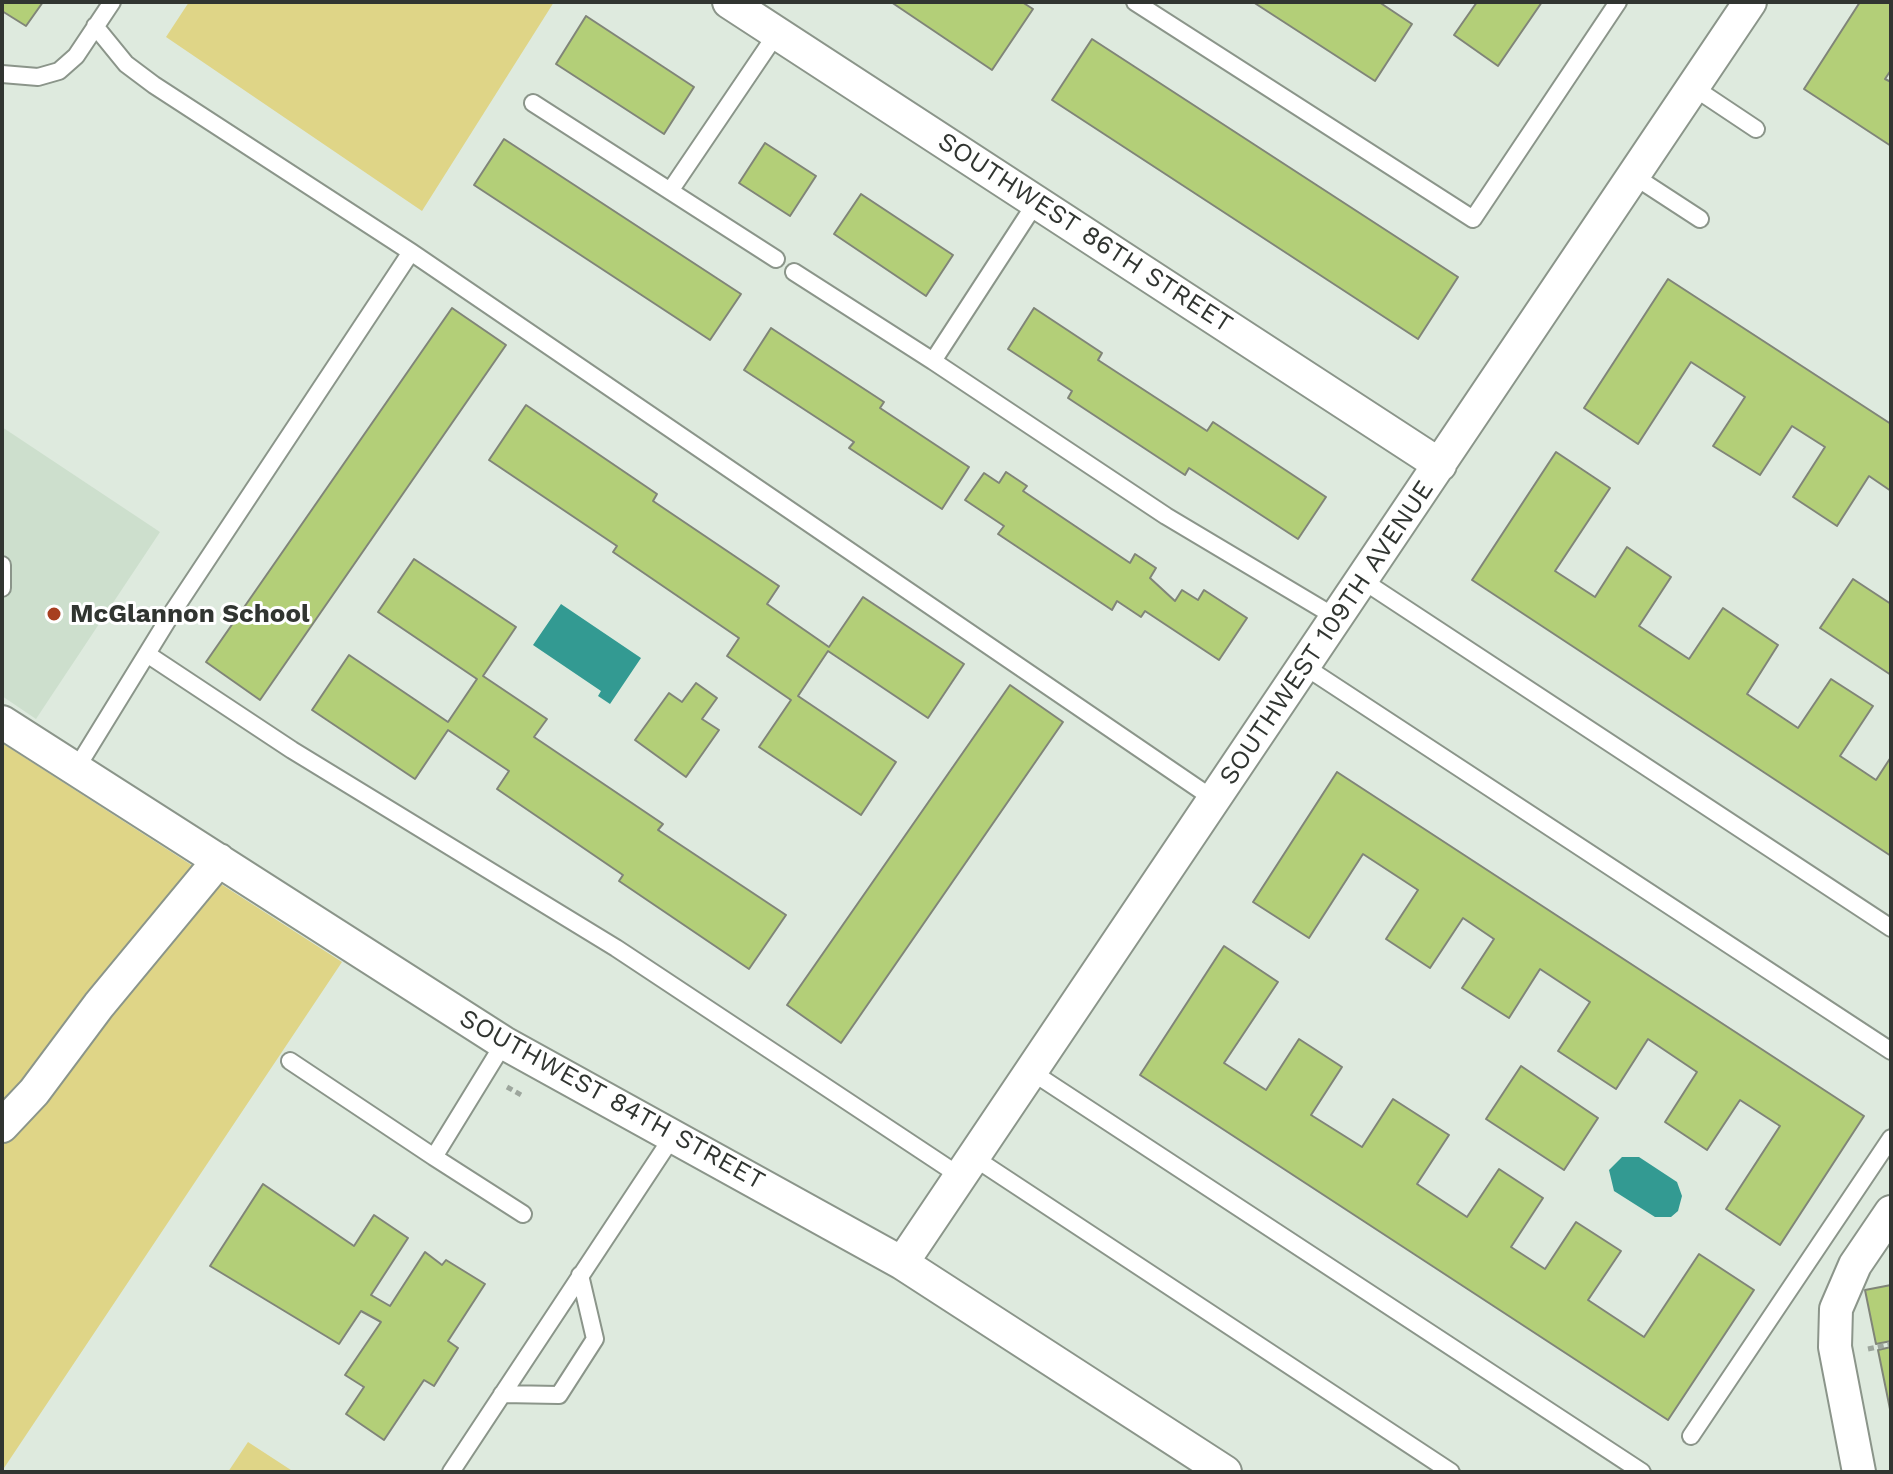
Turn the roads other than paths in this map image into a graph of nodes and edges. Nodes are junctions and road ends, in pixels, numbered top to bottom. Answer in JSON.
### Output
{"nodes":[{"id":1,"x":112,"y":2,"type":"edge"},
{"id":2,"x":729,"y":2,"type":"edge"},
{"id":3,"x":1135,"y":2,"type":"edge"},
{"id":4,"x":1618,"y":2,"type":"edge"},
{"id":5,"x":1750,"y":2,"type":"edge"},
{"id":6,"x":95,"y":26,"type":"junction"},
{"id":7,"x":777,"y":33,"type":"junction"},
{"id":8,"x":2,"y":74,"type":"edge"},
{"id":9,"x":1693,"y":87,"type":"junction"},
{"id":10,"x":533,"y":103,"type":"dead end"},
{"id":11,"x":1756,"y":129,"type":"dead end"},
{"id":12,"x":1634,"y":176,"type":"junction"},
{"id":13,"x":670,"y":191,"type":"junction"},
{"id":14,"x":1037,"y":201,"type":"junction"},
{"id":15,"x":1700,"y":219,"type":"dead end"},
{"id":16,"x":411,"y":252,"type":"junction"},
{"id":17,"x":776,"y":259,"type":"dead end"},
{"id":18,"x":794,"y":272,"type":"dead end"},
{"id":19,"x":933,"y":361,"type":"junction"},
{"id":20,"x":1440,"y":465,"type":"junction"},
{"id":21,"x":2,"y":565,"type":"edge"},
{"id":22,"x":1362,"y":580,"type":"junction"},
{"id":23,"x":2,"y":588,"type":"edge"},
{"id":24,"x":1337,"y":618,"type":"junction"},
{"id":25,"x":147,"y":654,"type":"junction"},
{"id":26,"x":1304,"y":666,"type":"junction"},
{"id":27,"x":2,"y":722,"type":"edge"},
{"id":28,"x":76,"y":769,"type":"junction"},
{"id":29,"x":1215,"y":800,"type":"junction"},
{"id":30,"x":219,"y":860,"type":"junction"},
{"id":31,"x":1891,"y":928,"type":"edge"},
{"id":32,"x":504,"y":1043,"type":"junction"},
{"id":33,"x":1891,"y":1051,"type":"edge"},
{"id":34,"x":290,"y":1061,"type":"dead end"},
{"id":35,"x":1032,"y":1072,"type":"junction"},
{"id":36,"x":2,"y":1126,"type":"edge"},
{"id":37,"x":673,"y":1136,"type":"junction"},
{"id":38,"x":1891,"y":1138,"type":"edge"},
{"id":39,"x":434,"y":1157,"type":"junction"},
{"id":40,"x":966,"y":1167,"type":"junction"},
{"id":41,"x":1891,"y":1212,"type":"edge"},
{"id":42,"x":523,"y":1214,"type":"dead end"},
{"id":43,"x":902,"y":1263,"type":"junction"},
{"id":44,"x":580,"y":1275,"type":"junction"},
{"id":45,"x":502,"y":1394,"type":"junction"},
{"id":46,"x":1691,"y":1436,"type":"dead end"},
{"id":47,"x":451,"y":1472,"type":"edge"},
{"id":48,"x":1225,"y":1472,"type":"edge"},
{"id":49,"x":1451,"y":1472,"type":"edge"},
{"id":50,"x":1642,"y":1472,"type":"edge"},
{"id":51,"x":1859,"y":1472,"type":"edge"}],
"edges":[{"from":1,"to":6,"type":"lane"},
{"from":2,"to":7,"type":"street","name":"SOUTHWEST 86TH STREET"},
{"from":3,"to":4,"type":"lane"},
{"from":5,"to":9,"type":"street","name":"SOUTHWEST 109TH AVENUE"},
{"from":6,"to":8,"type":"lane"},
{"from":6,"to":16,"type":"lane"},
{"from":7,"to":13,"type":"lane"},
{"from":7,"to":14,"type":"street","name":"SOUTHWEST 86TH STREET"},
{"from":9,"to":11,"type":"lane"},
{"from":9,"to":12,"type":"street","name":"SOUTHWEST 109TH AVENUE"},
{"from":10,"to":13,"type":"lane"},
{"from":12,"to":15,"type":"lane"},
{"from":12,"to":20,"type":"street","name":"SOUTHWEST 109TH AVENUE"},
{"from":13,"to":17,"type":"lane"},
{"from":14,"to":19,"type":"lane"},
{"from":14,"to":20,"type":"street","name":"SOUTHWEST 86TH STREET"},
{"from":16,"to":25,"type":"lane"},
{"from":16,"to":29,"type":"lane"},
{"from":18,"to":19,"type":"lane"},
{"from":19,"to":24,"type":"lane"},
{"from":20,"to":22,"type":"street","name":"SOUTHWEST 109TH AVENUE"},
{"from":21,"to":23,"type":"lane"},
{"from":22,"to":24,"type":"street","name":"SOUTHWEST 109TH AVENUE"},
{"from":22,"to":31,"type":"lane"},
{"from":24,"to":26,"type":"street","name":"SOUTHWEST 109TH AVENUE"},
{"from":25,"to":28,"type":"lane"},
{"from":25,"to":40,"type":"lane"},
{"from":26,"to":29,"type":"street","name":"SOUTHWEST 109TH AVENUE"},
{"from":26,"to":33,"type":"lane"},
{"from":27,"to":28,"type":"street","name":"SOUTHWEST 84TH STREET"},
{"from":28,"to":30,"type":"street","name":"SOUTHWEST 84TH STREET"},
{"from":29,"to":35,"type":"street","name":"SOUTHWEST 109TH AVENUE"},
{"from":30,"to":32,"type":"street","name":"SOUTHWEST 84TH STREET"},
{"from":30,"to":36,"type":"street"},
{"from":32,"to":37,"type":"street","name":"SOUTHWEST 84TH STREET"},
{"from":32,"to":39,"type":"lane"},
{"from":34,"to":39,"type":"lane"},
{"from":35,"to":40,"type":"street","name":"SOUTHWEST 109TH AVENUE"},
{"from":35,"to":50,"type":"lane"},
{"from":37,"to":43,"type":"street","name":"SOUTHWEST 84TH STREET"},
{"from":37,"to":44,"type":"lane"},
{"from":38,"to":46,"type":"lane"},
{"from":39,"to":42,"type":"lane"},
{"from":40,"to":43,"type":"street","name":"SOUTHWEST 109TH AVENUE"},
{"from":40,"to":49,"type":"lane"},
{"from":41,"to":51,"type":"street"},
{"from":43,"to":48,"type":"street","name":"SOUTHWEST 84TH STREET"},
{"from":44,"to":45,"type":"lane"},
{"from":44,"to":45,"type":"lane"},
{"from":45,"to":47,"type":"lane"}]}
